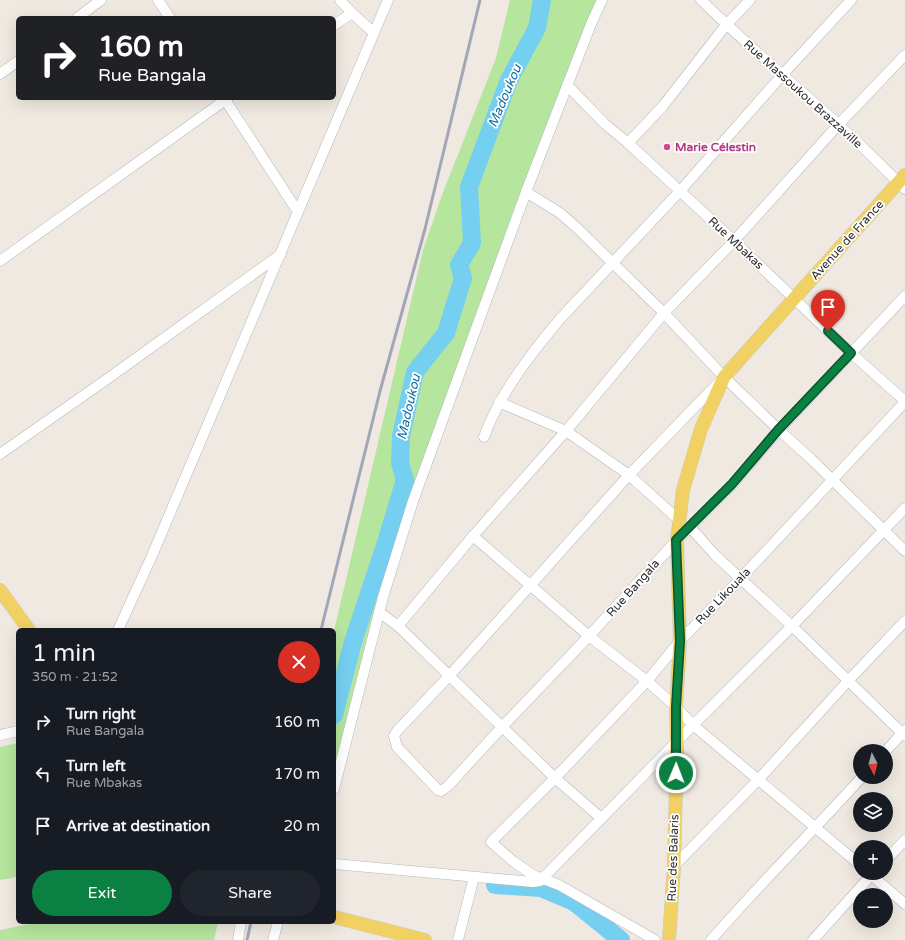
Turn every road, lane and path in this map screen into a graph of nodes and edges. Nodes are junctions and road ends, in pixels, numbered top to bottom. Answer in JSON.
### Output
{"nodes":[{"id":1,"x":101,"y":0,"type":"edge"},
{"id":2,"x":158,"y":0,"type":"edge"},
{"id":3,"x":340,"y":0,"type":"edge"},
{"id":4,"x":388,"y":0,"type":"edge"},
{"id":5,"x":602,"y":0,"type":"edge"},
{"id":6,"x":701,"y":0,"type":"edge"},
{"id":7,"x":750,"y":0,"type":"edge"},
{"id":8,"x":851,"y":0,"type":"edge"},
{"id":9,"x":352,"y":14,"type":"junction"},
{"id":10,"x":80,"y":16,"type":"edge"},
{"id":11,"x":169,"y":16,"type":"edge"},
{"id":12,"x":726,"y":24,"type":"junction"},
{"id":13,"x":336,"y":25,"type":"edge"},
{"id":14,"x":374,"y":33,"type":"junction"},
{"id":15,"x":905,"y":55,"type":"edge"},
{"id":16,"x":16,"y":62,"type":"edge"},
{"id":17,"x":0,"y":74,"type":"edge"},
{"id":18,"x":783,"y":74,"type":"junction"},
{"id":19,"x":567,"y":85,"type":"junction"},
{"id":20,"x":224,"y":100,"type":"edge"},
{"id":21,"x":226,"y":100,"type":"edge"},
{"id":22,"x":838,"y":125,"type":"junction"},
{"id":23,"x":628,"y":143,"type":"junction"},
{"id":24,"x":903,"y":182,"type":"edge"},
{"id":25,"x":680,"y":191,"type":"junction"},
{"id":26,"x":526,"y":192,"type":"junction"},
{"id":27,"x":298,"y":212,"type":"junction"},
{"id":28,"x":734,"y":241,"type":"junction"},
{"id":29,"x":281,"y":254,"type":"junction"},
{"id":30,"x":0,"y":261,"type":"edge"},
{"id":31,"x":612,"y":263,"type":"junction"},
{"id":32,"x":905,"y":296,"type":"edge"},
{"id":33,"x":794,"y":298,"type":"junction"},
{"id":34,"x":664,"y":313,"type":"junction"},
{"id":35,"x":851,"y":353,"type":"junction"},
{"id":36,"x":724,"y":377,"type":"junction"},
{"id":37,"x":905,"y":401,"type":"edge"},
{"id":38,"x":500,"y":402,"type":"junction"},
{"id":39,"x":778,"y":430,"type":"junction"},
{"id":40,"x":566,"y":431,"type":"junction"},
{"id":41,"x":484,"y":437,"type":"dead end"},
{"id":42,"x":0,"y":454,"type":"edge"},
{"id":43,"x":628,"y":475,"type":"junction"},
{"id":44,"x":831,"y":480,"type":"junction"},
{"id":45,"x":905,"y":508,"type":"edge"},
{"id":46,"x":679,"y":520,"type":"junction"},
{"id":47,"x":690,"y":527,"type":"junction"},
{"id":48,"x":884,"y":530,"type":"junction"},
{"id":49,"x":473,"y":536,"type":"junction"},
{"id":50,"x":676,"y":540,"type":"junction"},
{"id":51,"x":905,"y":551,"type":"edge"},
{"id":52,"x":741,"y":578,"type":"junction"},
{"id":53,"x":530,"y":586,"type":"junction"},
{"id":54,"x":0,"y":590,"type":"edge"},
{"id":55,"x":379,"y":612,"type":"junction"},
{"id":56,"x":905,"y":621,"type":"edge"},
{"id":57,"x":398,"y":626,"type":"junction"},
{"id":58,"x":792,"y":626,"type":"junction"},
{"id":59,"x":28,"y":628,"type":"edge"},
{"id":60,"x":119,"y":628,"type":"edge"},
{"id":61,"x":590,"y":636,"type":"junction"},
{"id":62,"x":680,"y":641,"type":"junction"},
{"id":63,"x":450,"y":675,"type":"junction"},
{"id":64,"x":647,"y":680,"type":"junction"},
{"id":65,"x":848,"y":681,"type":"junction"},
{"id":66,"x":676,"y":707,"type":"junction"},
{"id":67,"x":693,"y":725,"type":"junction"},
{"id":68,"x":503,"y":726,"type":"junction"},
{"id":69,"x":16,"y":731,"type":"edge"},
{"id":70,"x":904,"y":733,"type":"edge"},
{"id":71,"x":0,"y":735,"type":"edge"},
{"id":72,"x":677,"y":742,"type":"junction"},
{"id":73,"x":893,"y":744,"type":"edge"},
{"id":74,"x":555,"y":778,"type":"junction"},
{"id":75,"x":758,"y":780,"type":"junction"},
{"id":76,"x":336,"y":781,"type":"edge"},
{"id":77,"x":856,"y":784,"type":"edge"},
{"id":78,"x":601,"y":818,"type":"junction"},
{"id":79,"x":815,"y":829,"type":"junction"},
{"id":80,"x":905,"y":840,"type":"edge"},
{"id":81,"x":893,"y":853,"type":"edge"},
{"id":82,"x":853,"y":859,"type":"edge"},
{"id":83,"x":336,"y":864,"type":"edge"},
{"id":84,"x":674,"y":866,"type":"junction"},
{"id":85,"x":474,"y":877,"type":"junction"},
{"id":86,"x":542,"y":879,"type":"junction"},
{"id":87,"x":866,"y":880,"type":"edge"},
{"id":88,"x":878,"y":880,"type":"edge"},
{"id":89,"x":905,"y":904,"type":"edge"},
{"id":90,"x":336,"y":918,"type":"edge"},
{"id":91,"x":241,"y":924,"type":"edge"},
{"id":92,"x":277,"y":924,"type":"edge"},
{"id":93,"x":238,"y":940,"type":"edge"},
{"id":94,"x":273,"y":940,"type":"edge"},
{"id":95,"x":425,"y":940,"type":"edge"},
{"id":96,"x":458,"y":940,"type":"edge"},
{"id":97,"x":655,"y":940,"type":"edge"},
{"id":98,"x":670,"y":940,"type":"edge"},
{"id":99,"x":711,"y":940,"type":"edge"},
{"id":100,"x":813,"y":940,"type":"edge"}],
"edges":[{"from":1,"to":10,"type":"street"},
{"from":2,"to":11,"type":"street"},
{"from":3,"to":9,"type":"street"},
{"from":4,"to":14,"type":"street"},
{"from":5,"to":19,"type":"street"},
{"from":6,"to":12,"type":"street","name":"Rue Massoukou Brazzaville"},
{"from":7,"to":12,"type":"street"},
{"from":8,"to":18,"type":"street"},
{"from":9,"to":13,"type":"street"},
{"from":9,"to":14,"type":"street"},
{"from":12,"to":18,"type":"street","name":"Rue Massoukou Brazzaville"},
{"from":12,"to":23,"type":"street"},
{"from":14,"to":27,"type":"street"},
{"from":15,"to":22,"type":"street"},
{"from":16,"to":17,"type":"street"},
{"from":18,"to":22,"type":"street","name":"Rue Massoukou Brazzaville"},
{"from":18,"to":25,"type":"street"},
{"from":19,"to":23,"type":"street","name":"Rue Mbakas"},
{"from":19,"to":26,"type":"street"},
{"from":20,"to":30,"type":"street"},
{"from":21,"to":27,"type":"street"},
{"from":22,"to":24,"type":"street","name":"Rue Massoukou Brazzaville"},
{"from":22,"to":28,"type":"street"},
{"from":23,"to":25,"type":"street","name":"Rue Mbakas"},
{"from":24,"to":33,"type":"main road","name":"Avenue de France"},
{"from":25,"to":28,"type":"street","name":"Rue Mbakas"},
{"from":25,"to":31,"type":"street"},
{"from":26,"to":31,"type":"street"},
{"from":26,"to":55,"type":"street"},
{"from":27,"to":29,"type":"street"},
{"from":28,"to":33,"type":"street","name":"Rue Mbakas"},
{"from":28,"to":34,"type":"street"},
{"from":29,"to":42,"type":"street"},
{"from":29,"to":60,"type":"street"},
{"from":31,"to":34,"type":"street"},
{"from":31,"to":38,"type":"street"},
{"from":32,"to":35,"type":"street","name":"Rue Bangala"},
{"from":33,"to":35,"type":"street","name":"Rue Mbakas"},
{"from":33,"to":36,"type":"main road","name":"Avenue de France"},
{"from":34,"to":36,"type":"street"},
{"from":34,"to":40,"type":"street"},
{"from":35,"to":37,"type":"street","name":"Rue Mbakas"},
{"from":35,"to":39,"type":"street","name":"Rue Bangala"},
{"from":36,"to":39,"type":"street"},
{"from":36,"to":43,"type":"street"},
{"from":36,"to":46,"type":"main road","name":"Rue des Balaris"},
{"from":37,"to":44,"type":"street","name":"Rue Likouala"},
{"from":38,"to":40,"type":"street"},
{"from":38,"to":41,"type":"street"},
{"from":39,"to":44,"type":"street"},
{"from":39,"to":47,"type":"street","name":"Rue Bangala"},
{"from":40,"to":43,"type":"street"},
{"from":40,"to":49,"type":"street"},
{"from":43,"to":46,"type":"street"},
{"from":43,"to":53,"type":"street"},
{"from":44,"to":48,"type":"street"},
{"from":44,"to":52,"type":"street","name":"Rue Likouala"},
{"from":45,"to":48,"type":"street"},
{"from":46,"to":50,"type":"main road","name":"Rue des Balaris"},
{"from":47,"to":50,"type":"street","name":"Rue Bangala"},
{"from":47,"to":52,"type":"street"},
{"from":48,"to":51,"type":"street"},
{"from":48,"to":58,"type":"street"},
{"from":49,"to":53,"type":"street"},
{"from":49,"to":57,"type":"street"},
{"from":50,"to":61,"type":"street","name":"Rue Bangala"},
{"from":50,"to":62,"type":"main road","name":"Rue des Balaris"},
{"from":52,"to":58,"type":"street"},
{"from":52,"to":62,"type":"street","name":"Rue Likouala"},
{"from":53,"to":61,"type":"street"},
{"from":53,"to":63,"type":"street"},
{"from":54,"to":59,"type":"main road"},
{"from":55,"to":57,"type":"street"},
{"from":55,"to":76,"type":"street"},
{"from":56,"to":65,"type":"street"},
{"from":57,"to":63,"type":"street"},
{"from":58,"to":65,"type":"street"},
{"from":58,"to":67,"type":"street"},
{"from":61,"to":64,"type":"street"},
{"from":61,"to":68,"type":"street","name":"Rue Bangala"},
{"from":62,"to":64,"type":"street","name":"Rue Likouala"},
{"from":62,"to":66,"type":"main road","name":"Rue des Balaris"},
{"from":63,"to":68,"type":"street"},
{"from":63,"to":68,"type":"street","name":"Rue Bangala"},
{"from":64,"to":66,"type":"street"},
{"from":64,"to":74,"type":"street","name":"Rue Likouala"},
{"from":65,"to":70,"type":"street"},
{"from":65,"to":75,"type":"street"},
{"from":66,"to":67,"type":"street"},
{"from":66,"to":72,"type":"main road","name":"Rue des Balaris"},
{"from":67,"to":72,"type":"street"},
{"from":67,"to":75,"type":"street"},
{"from":68,"to":74,"type":"street"},
{"from":69,"to":71,"type":"street"},
{"from":70,"to":73,"type":"street"},
{"from":72,"to":78,"type":"street"},
{"from":72,"to":84,"type":"main road","name":"Rue des Balaris"},
{"from":74,"to":78,"type":"street"},
{"from":74,"to":86,"type":"street","name":"Rue Likouala"},
{"from":75,"to":79,"type":"street"},
{"from":75,"to":84,"type":"street"},
{"from":77,"to":79,"type":"street"},
{"from":78,"to":86,"type":"street"},
{"from":79,"to":82,"type":"street"},
{"from":79,"to":99,"type":"street"},
{"from":80,"to":81,"type":"street"},
{"from":83,"to":85,"type":"street"},
{"from":84,"to":98,"type":"main road","name":"Rue des Balaris"},
{"from":85,"to":86,"type":"street"},
{"from":85,"to":96,"type":"street"},
{"from":86,"to":97,"type":"street"},
{"from":87,"to":100,"type":"street"},
{"from":88,"to":89,"type":"street"},
{"from":90,"to":95,"type":"main road"},
{"from":91,"to":93,"type":"street"},
{"from":92,"to":94,"type":"street"}]}
